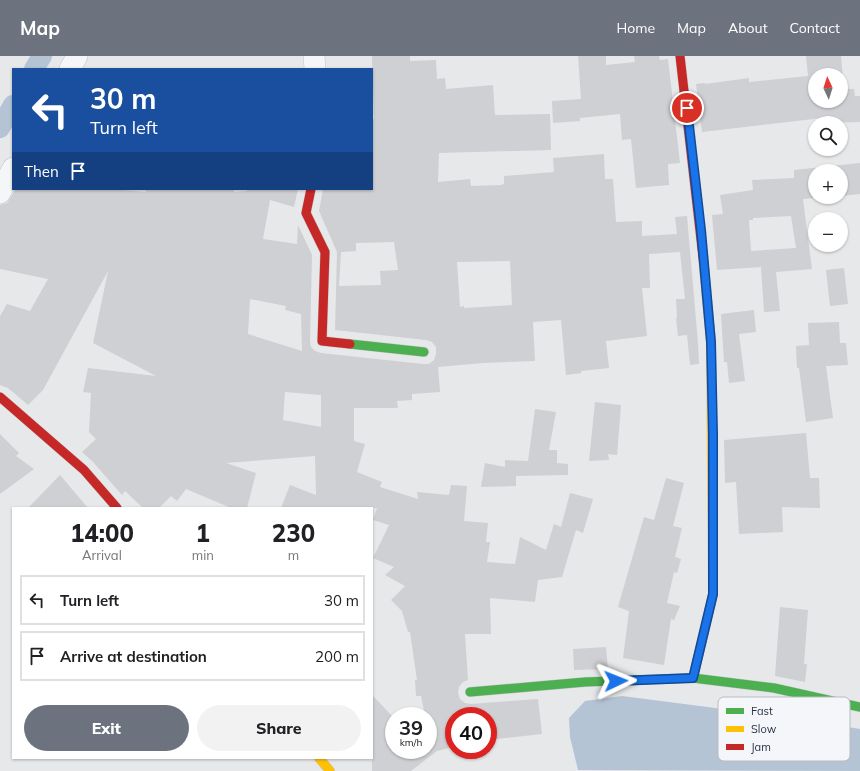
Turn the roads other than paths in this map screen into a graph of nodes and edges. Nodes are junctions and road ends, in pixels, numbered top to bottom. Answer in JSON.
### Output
{"nodes":[{"id":1,"x":77,"y":56,"type":"edge"},
{"id":2,"x":314,"y":56,"type":"edge"},
{"id":3,"x":680,"y":56,"type":"edge"},
{"id":4,"x":71,"y":68,"type":"edge"},
{"id":5,"x":315,"y":68,"type":"edge"},
{"id":6,"x":12,"y":170,"type":"edge"},
{"id":7,"x":311,"y":190,"type":"edge"},
{"id":8,"x":0,"y":193,"type":"edge"},
{"id":9,"x":424,"y":352,"type":"dead end"},
{"id":10,"x":0,"y":398,"type":"edge"},
{"id":11,"x":116,"y":507,"type":"edge"},
{"id":12,"x":693,"y":678,"type":"junction"},
{"id":13,"x":470,"y":692,"type":"dead end"},
{"id":14,"x":815,"y":697,"type":"edge"},
{"id":15,"x":850,"y":705,"type":"edge"},
{"id":16,"x":860,"y":707,"type":"edge"},
{"id":17,"x":320,"y":759,"type":"edge"},
{"id":18,"x":330,"y":771,"type":"edge"}],
"edges":[{"from":1,"to":4,"type":"street"},
{"from":2,"to":5,"type":"street"},
{"from":3,"to":12,"type":"street"},
{"from":6,"to":8,"type":"street"},
{"from":7,"to":9,"type":"street"},
{"from":10,"to":11,"type":"street"},
{"from":12,"to":13,"type":"street"},
{"from":12,"to":14,"type":"street"},
{"from":15,"to":16,"type":"street"},
{"from":17,"to":18,"type":"street"}]}
